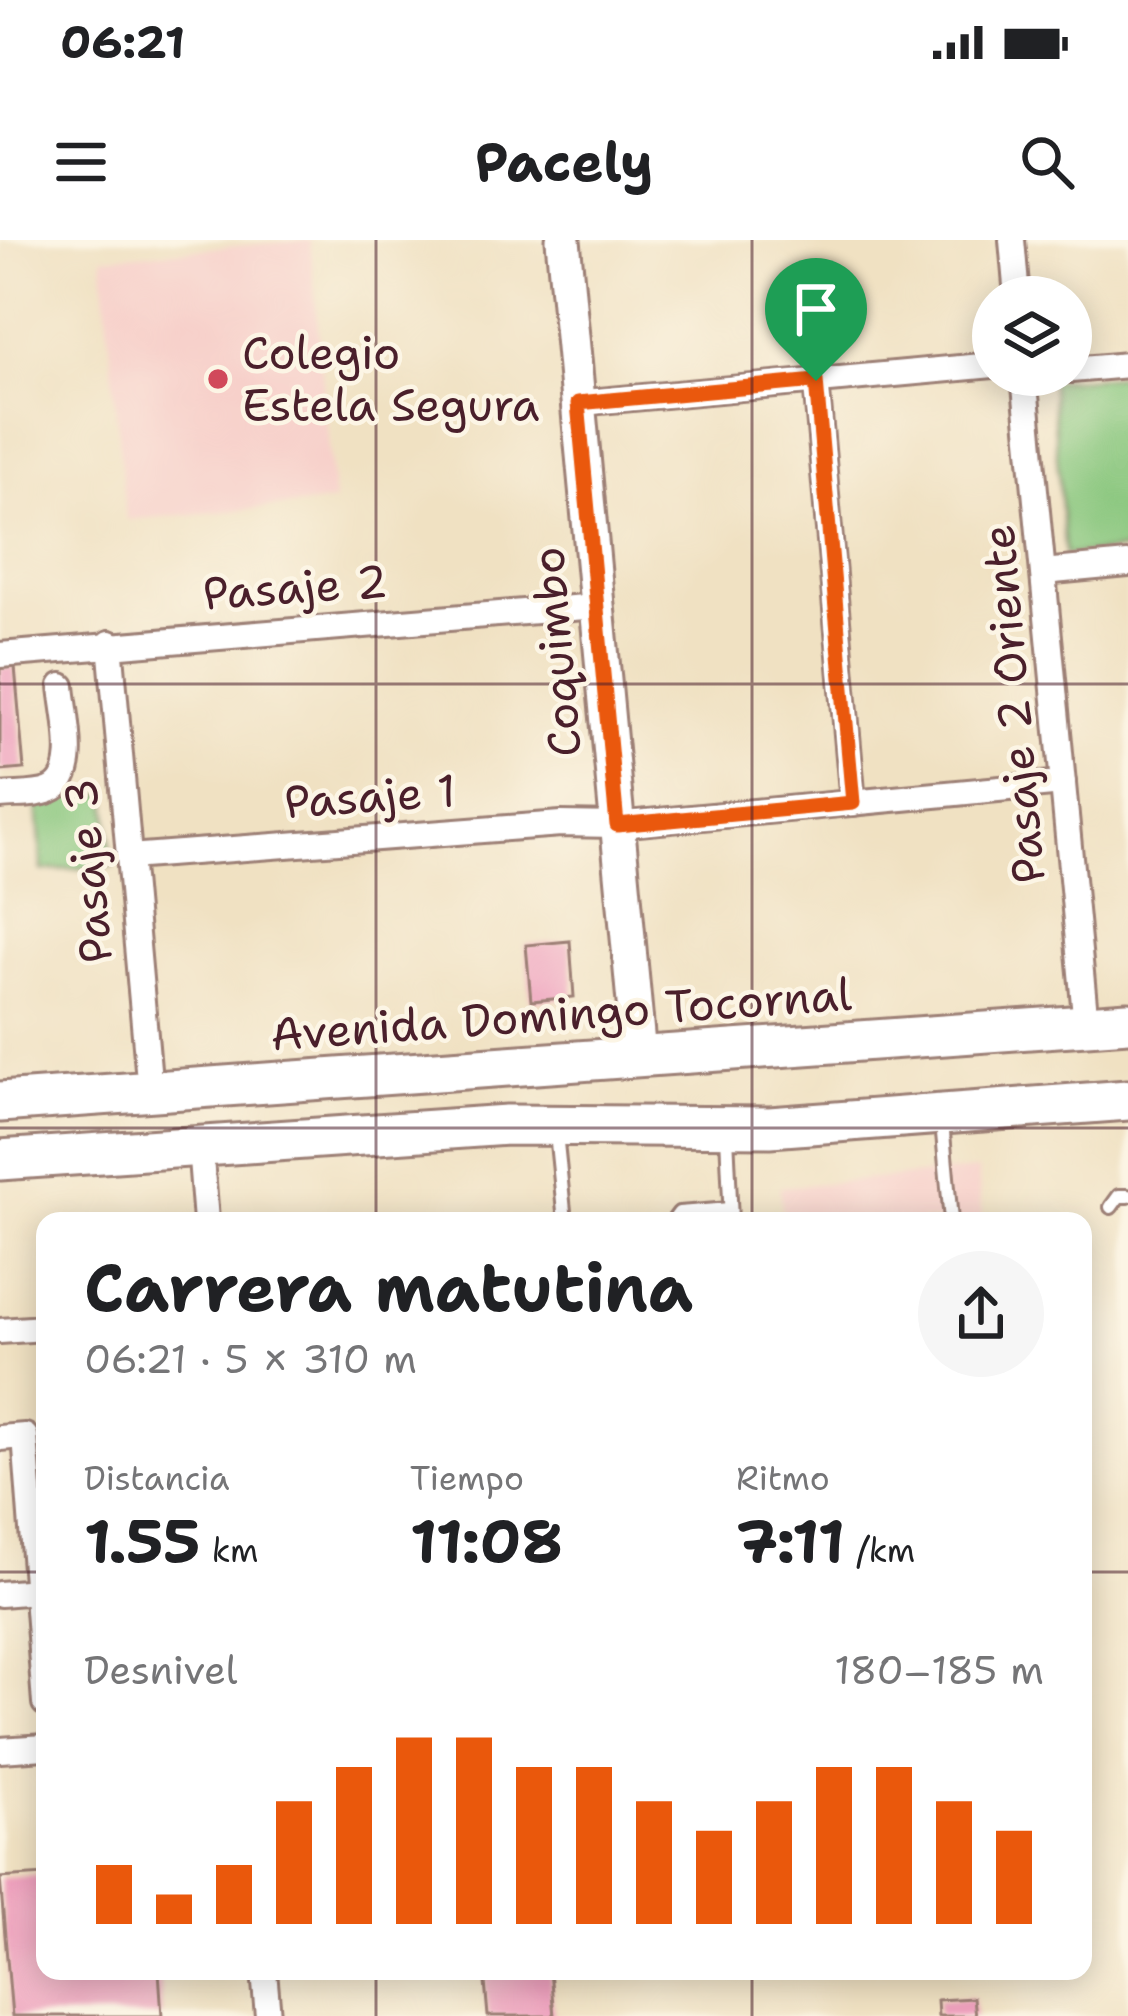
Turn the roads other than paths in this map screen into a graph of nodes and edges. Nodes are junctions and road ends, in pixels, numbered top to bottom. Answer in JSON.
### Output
{"nodes":[{"id":1,"x":563,"y":240,"type":"edge"},
{"id":2,"x":1012,"y":240,"type":"edge"},
{"id":3,"x":1015,"y":276,"type":"edge"},
{"id":4,"x":1128,"y":365,"type":"edge"},
{"id":5,"x":972,"y":367,"type":"edge"},
{"id":6,"x":1092,"y":368,"type":"edge"},
{"id":7,"x":816,"y":381,"type":"junction"},
{"id":8,"x":1026,"y":396,"type":"edge"},
{"id":9,"x":578,"y":403,"type":"junction"},
{"id":10,"x":1128,"y":564,"type":"edge"},
{"id":11,"x":1043,"y":572,"type":"junction"},
{"id":12,"x":597,"y":606,"type":"junction"},
{"id":13,"x":110,"y":643,"type":"junction"},
{"id":14,"x":0,"y":655,"type":"edge"},
{"id":15,"x":62,"y":686,"type":"dead end"},
{"id":16,"x":1063,"y":783,"type":"junction"},
{"id":17,"x":0,"y":796,"type":"edge"},
{"id":18,"x":853,"y":803,"type":"junction"},
{"id":19,"x":617,"y":825,"type":"junction"},
{"id":20,"x":129,"y":857,"type":"junction"},
{"id":21,"x":1128,"y":1022,"type":"edge"},
{"id":22,"x":1086,"y":1024,"type":"junction"},
{"id":23,"x":639,"y":1056,"type":"junction"},
{"id":24,"x":150,"y":1091,"type":"junction"},
{"id":25,"x":49,"y":1098,"type":"junction"},
{"id":26,"x":1128,"y":1100,"type":"edge"},
{"id":27,"x":0,"y":1105,"type":"edge"},
{"id":28,"x":942,"y":1114,"type":"junction"},
{"id":29,"x":555,"y":1124,"type":"junction"},
{"id":30,"x":727,"y":1128,"type":"junction"},
{"id":31,"x":200,"y":1146,"type":"junction"},
{"id":32,"x":52,"y":1156,"type":"junction"},
{"id":33,"x":0,"y":1160,"type":"edge"},
{"id":34,"x":1128,"y":1196,"type":"edge"},
{"id":35,"x":1111,"y":1207,"type":"dead end"},
{"id":36,"x":205,"y":1212,"type":"edge"},
{"id":37,"x":564,"y":1212,"type":"edge"},
{"id":38,"x":730,"y":1212,"type":"edge"},
{"id":39,"x":950,"y":1212,"type":"edge"},
{"id":40,"x":36,"y":1329,"type":"edge"},
{"id":41,"x":0,"y":1331,"type":"edge"},
{"id":42,"x":0,"y":1438,"type":"edge"},
{"id":43,"x":36,"y":1578,"type":"edge"},
{"id":44,"x":36,"y":1591,"type":"edge"},
{"id":45,"x":0,"y":1594,"type":"edge"},
{"id":46,"x":36,"y":1748,"type":"edge"},
{"id":47,"x":0,"y":1750,"type":"edge"},
{"id":48,"x":265,"y":1980,"type":"edge"},
{"id":49,"x":268,"y":2016,"type":"edge"}],
"edges":[{"from":1,"to":9,"type":"street","name":"Coquimbo"},
{"from":2,"to":3,"type":"street"},
{"from":4,"to":6,"type":"street"},
{"from":5,"to":7,"type":"street"},
{"from":7,"to":9,"type":"street"},
{"from":7,"to":18,"type":"street"},
{"from":8,"to":11,"type":"street","name":"Pasaje 2 Oriente"},
{"from":9,"to":12,"type":"street","name":"Coquimbo"},
{"from":10,"to":11,"type":"street"},
{"from":11,"to":16,"type":"street","name":"Pasaje 2 Oriente"},
{"from":12,"to":13,"type":"street","name":"Pasaje 2"},
{"from":12,"to":19,"type":"street","name":"Coquimbo"},
{"from":13,"to":14,"type":"street","name":"Pasaje 2"},
{"from":13,"to":20,"type":"street","name":"Pasaje 3"},
{"from":15,"to":17,"type":"street"},
{"from":16,"to":18,"type":"street","name":"Pasaje 1"},
{"from":16,"to":22,"type":"street","name":"Pasaje 2 Oriente"},
{"from":18,"to":19,"type":"street","name":"Pasaje 1"},
{"from":19,"to":20,"type":"street","name":"Pasaje 1"},
{"from":19,"to":23,"type":"street","name":"Coquimbo"},
{"from":20,"to":24,"type":"street","name":"Pasaje 3"},
{"from":21,"to":22,"type":"main road","name":"Avenida Domingo Tocornal"},
{"from":22,"to":23,"type":"main road","name":"Avenida Domingo Tocornal"},
{"from":23,"to":24,"type":"main road","name":"Avenida Domingo Tocornal"},
{"from":24,"to":25,"type":"main road","name":"Avenida Domingo Tocornal"},
{"from":25,"to":27,"type":"main road","name":"Avenida Domingo Tocornal"},
{"from":25,"to":32,"type":"main road"},
{"from":26,"to":28,"type":"main road"},
{"from":27,"to":33,"type":"main road"},
{"from":28,"to":30,"type":"main road"},
{"from":28,"to":39,"type":"lane"},
{"from":29,"to":30,"type":"main road"},
{"from":29,"to":31,"type":"main road"},
{"from":29,"to":37,"type":"lane"},
{"from":30,"to":38,"type":"lane"},
{"from":31,"to":32,"type":"main road"},
{"from":31,"to":36,"type":"street"},
{"from":32,"to":33,"type":"main road"},
{"from":34,"to":35,"type":"lane"},
{"from":40,"to":41,"type":"street"},
{"from":42,"to":43,"type":"street"},
{"from":44,"to":45,"type":"street"},
{"from":46,"to":47,"type":"street"},
{"from":48,"to":49,"type":"street"}]}
